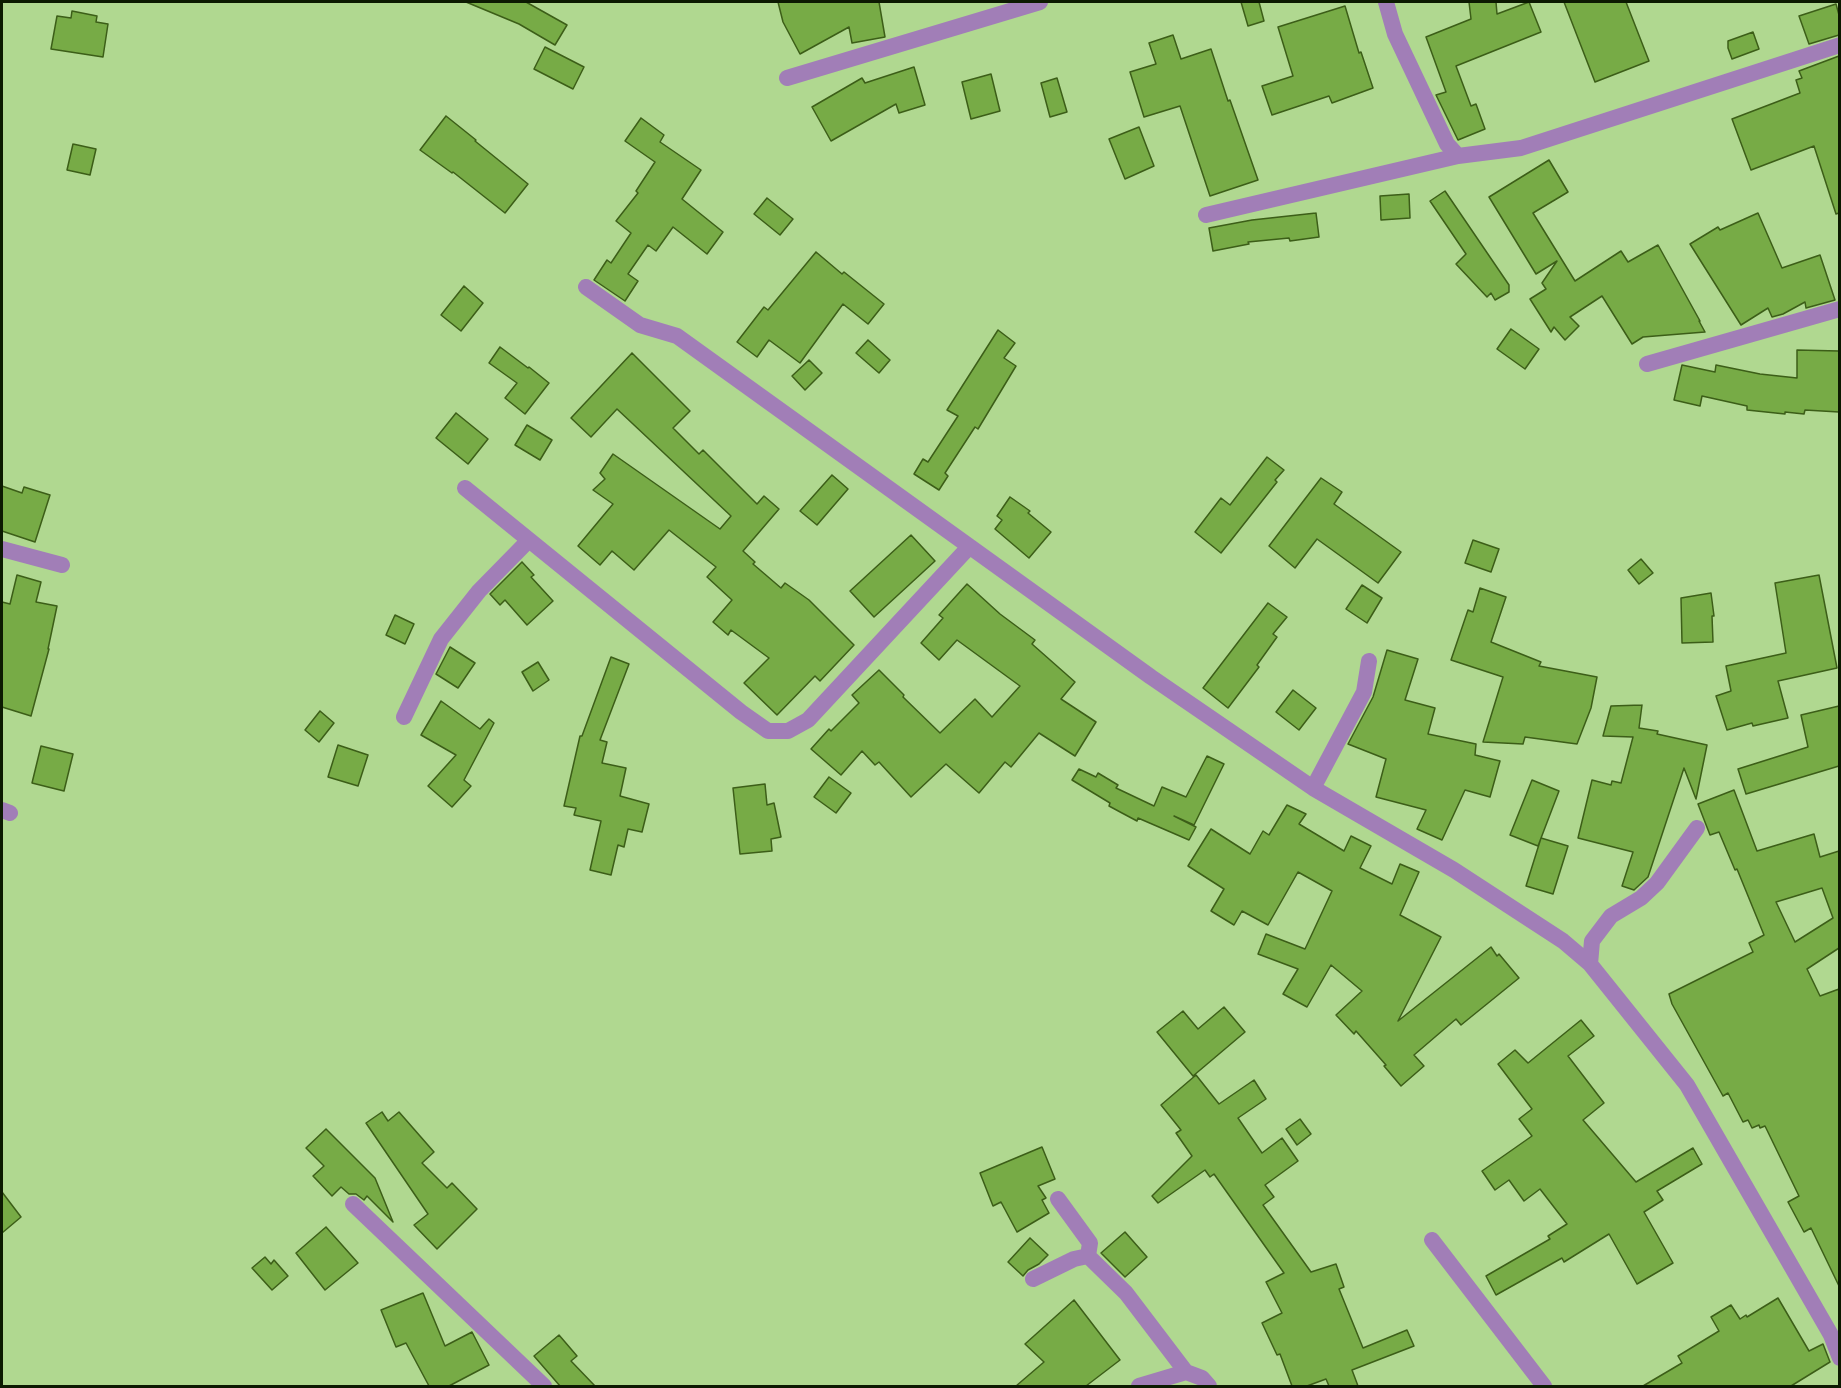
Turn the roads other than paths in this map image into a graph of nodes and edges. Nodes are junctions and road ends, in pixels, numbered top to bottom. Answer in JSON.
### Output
{"nodes":[{"id":1,"x":1040,"y":2,"type":"edge"},
{"id":2,"x":1386,"y":2,"type":"edge"},
{"id":3,"x":1839,"y":45,"type":"edge"},
{"id":4,"x":788,"y":78,"type":"dead end"},
{"id":5,"x":1458,"y":156,"type":"junction"},
{"id":6,"x":1206,"y":215,"type":"dead end"},
{"id":7,"x":585,"y":287,"type":"dead end"},
{"id":8,"x":1839,"y":309,"type":"edge"},
{"id":9,"x":1647,"y":364,"type":"dead end"},
{"id":10,"x":465,"y":488,"type":"dead end"},
{"id":11,"x":529,"y":540,"type":"junction"},
{"id":12,"x":969,"y":547,"type":"junction"},
{"id":13,"x":2,"y":549,"type":"edge"},
{"id":14,"x":62,"y":565,"type":"dead end"},
{"id":15,"x":1369,"y":661,"type":"dead end"},
{"id":16,"x":404,"y":717,"type":"dead end"},
{"id":17,"x":1313,"y":788,"type":"junction"},
{"id":18,"x":1696,"y":828,"type":"dead end"},
{"id":19,"x":1590,"y":964,"type":"junction"},
{"id":20,"x":1058,"y":1199,"type":"dead end"},
{"id":21,"x":353,"y":1204,"type":"dead end"},
{"id":22,"x":1432,"y":1240,"type":"dead end"},
{"id":23,"x":1088,"y":1256,"type":"junction"},
{"id":24,"x":1033,"y":1279,"type":"dead end"},
{"id":25,"x":1835,"y":1330,"type":"edge"},
{"id":26,"x":1839,"y":1358,"type":"edge"},
{"id":27,"x":1186,"y":1372,"type":"junction"},
{"id":28,"x":544,"y":1386,"type":"edge"},
{"id":29,"x":1139,"y":1386,"type":"edge"},
{"id":30,"x":1209,"y":1386,"type":"edge"},
{"id":31,"x":1544,"y":1386,"type":"edge"}],
"edges":[{"from":1,"to":4,"type":"street"},
{"from":2,"to":5,"type":"street"},
{"from":3,"to":5,"type":"street"},
{"from":5,"to":6,"type":"street"},
{"from":7,"to":12,"type":"street"},
{"from":8,"to":9,"type":"street"},
{"from":10,"to":11,"type":"street"},
{"from":11,"to":12,"type":"street"},
{"from":11,"to":16,"type":"street"},
{"from":12,"to":17,"type":"street"},
{"from":13,"to":14,"type":"street"},
{"from":15,"to":17,"type":"street"},
{"from":17,"to":19,"type":"street"},
{"from":18,"to":19,"type":"street"},
{"from":19,"to":25,"type":"street"},
{"from":20,"to":23,"type":"street"},
{"from":21,"to":28,"type":"street"},
{"from":22,"to":31,"type":"street"},
{"from":23,"to":24,"type":"street"},
{"from":23,"to":27,"type":"street"},
{"from":25,"to":26,"type":"street"},
{"from":27,"to":29,"type":"street"},
{"from":27,"to":30,"type":"street"}]}
